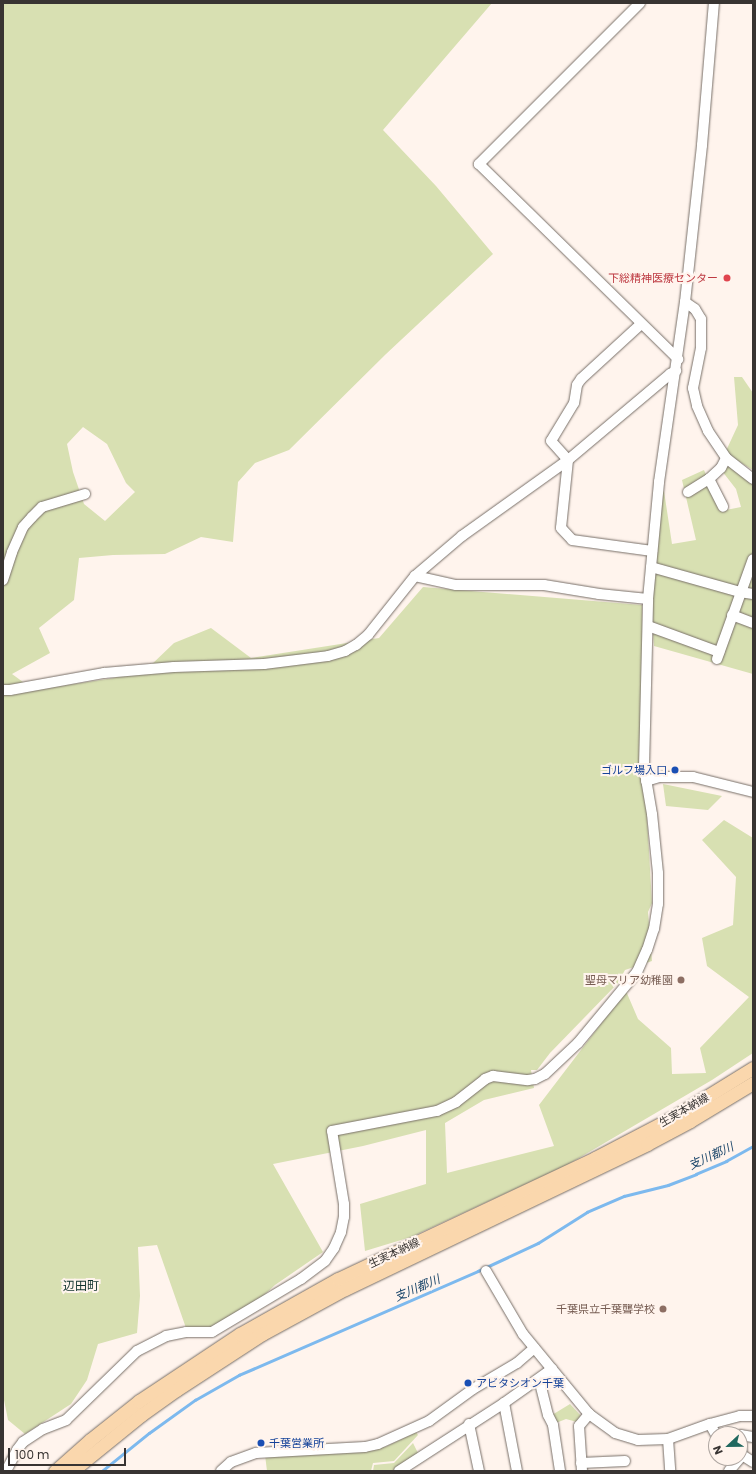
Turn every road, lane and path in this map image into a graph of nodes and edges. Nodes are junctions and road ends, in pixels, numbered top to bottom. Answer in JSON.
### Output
{"nodes":[{"id":1,"x":640,"y":3,"type":"edge"},
{"id":2,"x":714,"y":3,"type":"edge"},
{"id":3,"x":685,"y":302,"type":"junction"},
{"id":4,"x":641,"y":324,"type":"junction"},
{"id":5,"x":678,"y":358,"type":"junction"},
{"id":6,"x":676,"y":371,"type":"junction"},
{"id":7,"x":726,"y":458,"type":"junction"},
{"id":8,"x":568,"y":460,"type":"junction"},
{"id":9,"x":709,"y":478,"type":"junction"},
{"id":10,"x":753,"y":479,"type":"edge"},
{"id":11,"x":688,"y":492,"type":"dead end"},
{"id":12,"x":85,"y":494,"type":"dead end"},
{"id":13,"x":723,"y":507,"type":"dead end"},
{"id":14,"x":652,"y":551,"type":"junction"},
{"id":15,"x":753,"y":559,"type":"edge"},
{"id":16,"x":650,"y":567,"type":"junction"},
{"id":17,"x":415,"y":576,"type":"junction"},
{"id":18,"x":3,"y":580,"type":"edge"},
{"id":19,"x":740,"y":592,"type":"junction"},
{"id":20,"x":753,"y":594,"type":"edge"},
{"id":21,"x":648,"y":599,"type":"junction"},
{"id":22,"x":732,"y":615,"type":"junction"},
{"id":23,"x":753,"y":623,"type":"edge"},
{"id":24,"x":648,"y":626,"type":"junction"},
{"id":25,"x":3,"y":690,"type":"edge"},
{"id":26,"x":646,"y":781,"type":"junction"},
{"id":27,"x":753,"y":792,"type":"edge"},
{"id":28,"x":753,"y":1068,"type":"edge"},
{"id":29,"x":753,"y":1083,"type":"edge"},
{"id":30,"x":486,"y":1271,"type":"dead end"},
{"id":31,"x":534,"y":1348,"type":"junction"},
{"id":32,"x":552,"y":1369,"type":"junction"},
{"id":33,"x":540,"y":1378,"type":"junction"},
{"id":34,"x":504,"y":1403,"type":"junction"},
{"id":35,"x":589,"y":1414,"type":"junction"},
{"id":36,"x":753,"y":1416,"type":"edge"},
{"id":37,"x":469,"y":1424,"type":"junction"},
{"id":38,"x":710,"y":1424,"type":"joint"},
{"id":39,"x":668,"y":1439,"type":"junction"},
{"id":40,"x":625,"y":1461,"type":"dead end"},
{"id":41,"x":582,"y":1467,"type":"edge"},
{"id":42,"x":6,"y":1471,"type":"edge"},
{"id":43,"x":55,"y":1471,"type":"edge"},
{"id":44,"x":72,"y":1471,"type":"edge"},
{"id":45,"x":221,"y":1471,"type":"edge"},
{"id":46,"x":399,"y":1471,"type":"edge"},
{"id":47,"x":479,"y":1471,"type":"edge"},
{"id":48,"x":517,"y":1471,"type":"edge"},
{"id":49,"x":560,"y":1471,"type":"edge"},
{"id":50,"x":670,"y":1471,"type":"edge"}],
"edges":[{"from":1,"to":4,"type":"street"},
{"from":2,"to":3,"type":"street"},
{"from":3,"to":5,"type":"street"},
{"from":3,"to":7,"type":"street"},
{"from":4,"to":5,"type":"street"},
{"from":4,"to":8,"type":"street"},
{"from":5,"to":6,"type":"street"},
{"from":6,"to":8,"type":"street"},
{"from":6,"to":14,"type":"street"},
{"from":7,"to":9,"type":"street"},
{"from":7,"to":10,"type":"street"},
{"from":8,"to":14,"type":"street"},
{"from":8,"to":17,"type":"street"},
{"from":9,"to":11,"type":"street"},
{"from":9,"to":13,"type":"street"},
{"from":12,"to":18,"type":"street"},
{"from":14,"to":16,"type":"street"},
{"from":15,"to":19,"type":"street"},
{"from":16,"to":19,"type":"street"},
{"from":16,"to":21,"type":"street"},
{"from":17,"to":21,"type":"street"},
{"from":17,"to":25,"type":"street"},
{"from":19,"to":20,"type":"street"},
{"from":19,"to":22,"type":"street"},
{"from":21,"to":24,"type":"street"},
{"from":22,"to":23,"type":"street"},
{"from":22,"to":24,"type":"street"},
{"from":24,"to":26,"type":"street"},
{"from":26,"to":27,"type":"street"},
{"from":26,"to":42,"type":"street"},
{"from":28,"to":43,"type":"main road","name":"生実本納線"},
{"from":29,"to":44,"type":"main road","name":"生実本納線"},
{"from":30,"to":31,"type":"street"},
{"from":31,"to":32,"type":"street"},
{"from":31,"to":45,"type":"street"},
{"from":32,"to":33,"type":"street"},
{"from":32,"to":35,"type":"street"},
{"from":33,"to":34,"type":"street"},
{"from":33,"to":49,"type":"street"},
{"from":34,"to":37,"type":"street"},
{"from":34,"to":48,"type":"street"},
{"from":35,"to":39,"type":"street"},
{"from":35,"to":41,"type":"street"},
{"from":36,"to":38,"type":"street"},
{"from":37,"to":46,"type":"street"},
{"from":37,"to":47,"type":"street"},
{"from":38,"to":39,"type":"street"},
{"from":39,"to":50,"type":"street"},
{"from":40,"to":41,"type":"street"}]}
